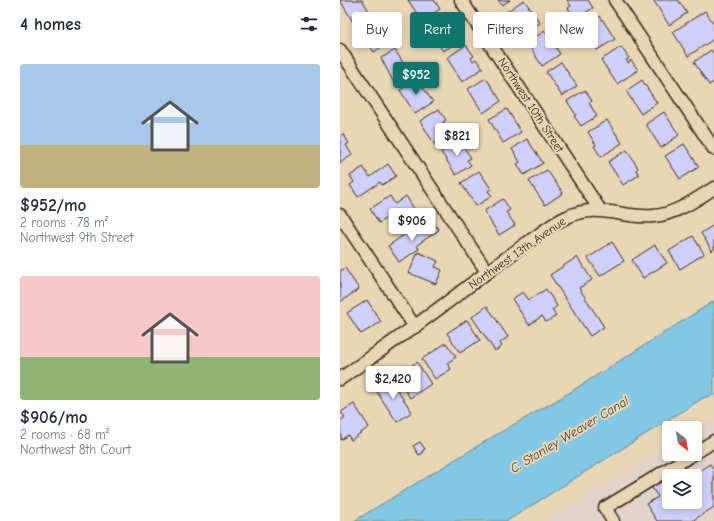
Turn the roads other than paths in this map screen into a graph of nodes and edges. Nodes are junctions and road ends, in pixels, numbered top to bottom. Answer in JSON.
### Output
{"nodes":[{"id":1,"x":461,"y":0,"type":"edge"},
{"id":2,"x":615,"y":0,"type":"edge"},
{"id":3,"x":340,"y":50,"type":"edge"},
{"id":4,"x":714,"y":149,"type":"edge"},
{"id":5,"x":714,"y":188,"type":"edge"},
{"id":6,"x":600,"y":210,"type":"junction"},
{"id":7,"x":340,"y":215,"type":"edge"},
{"id":8,"x":487,"y":272,"type":"junction"},
{"id":9,"x":415,"y":327,"type":"junction"},
{"id":10,"x":340,"y":379,"type":"edge"},
{"id":11,"x":714,"y":441,"type":"edge"},
{"id":12,"x":702,"y":448,"type":"edge"},
{"id":13,"x":681,"y":461,"type":"edge"},
{"id":14,"x":613,"y":521,"type":"edge"}],
"edges":[{"from":1,"to":6,"type":"street","name":"Northwest 10th Street"},
{"from":2,"to":4,"type":"street"},
{"from":3,"to":8,"type":"street"},
{"from":5,"to":6,"type":"street","name":"Northwest 13th Avenue"},
{"from":6,"to":8,"type":"street","name":"Northwest 13th Avenue"},
{"from":7,"to":9,"type":"street"},
{"from":8,"to":9,"type":"street","name":"Northwest 13th Avenue"},
{"from":9,"to":10,"type":"street","name":"Northwest 13th Avenue"},
{"from":11,"to":12,"type":"street"},
{"from":13,"to":14,"type":"street"}]}
